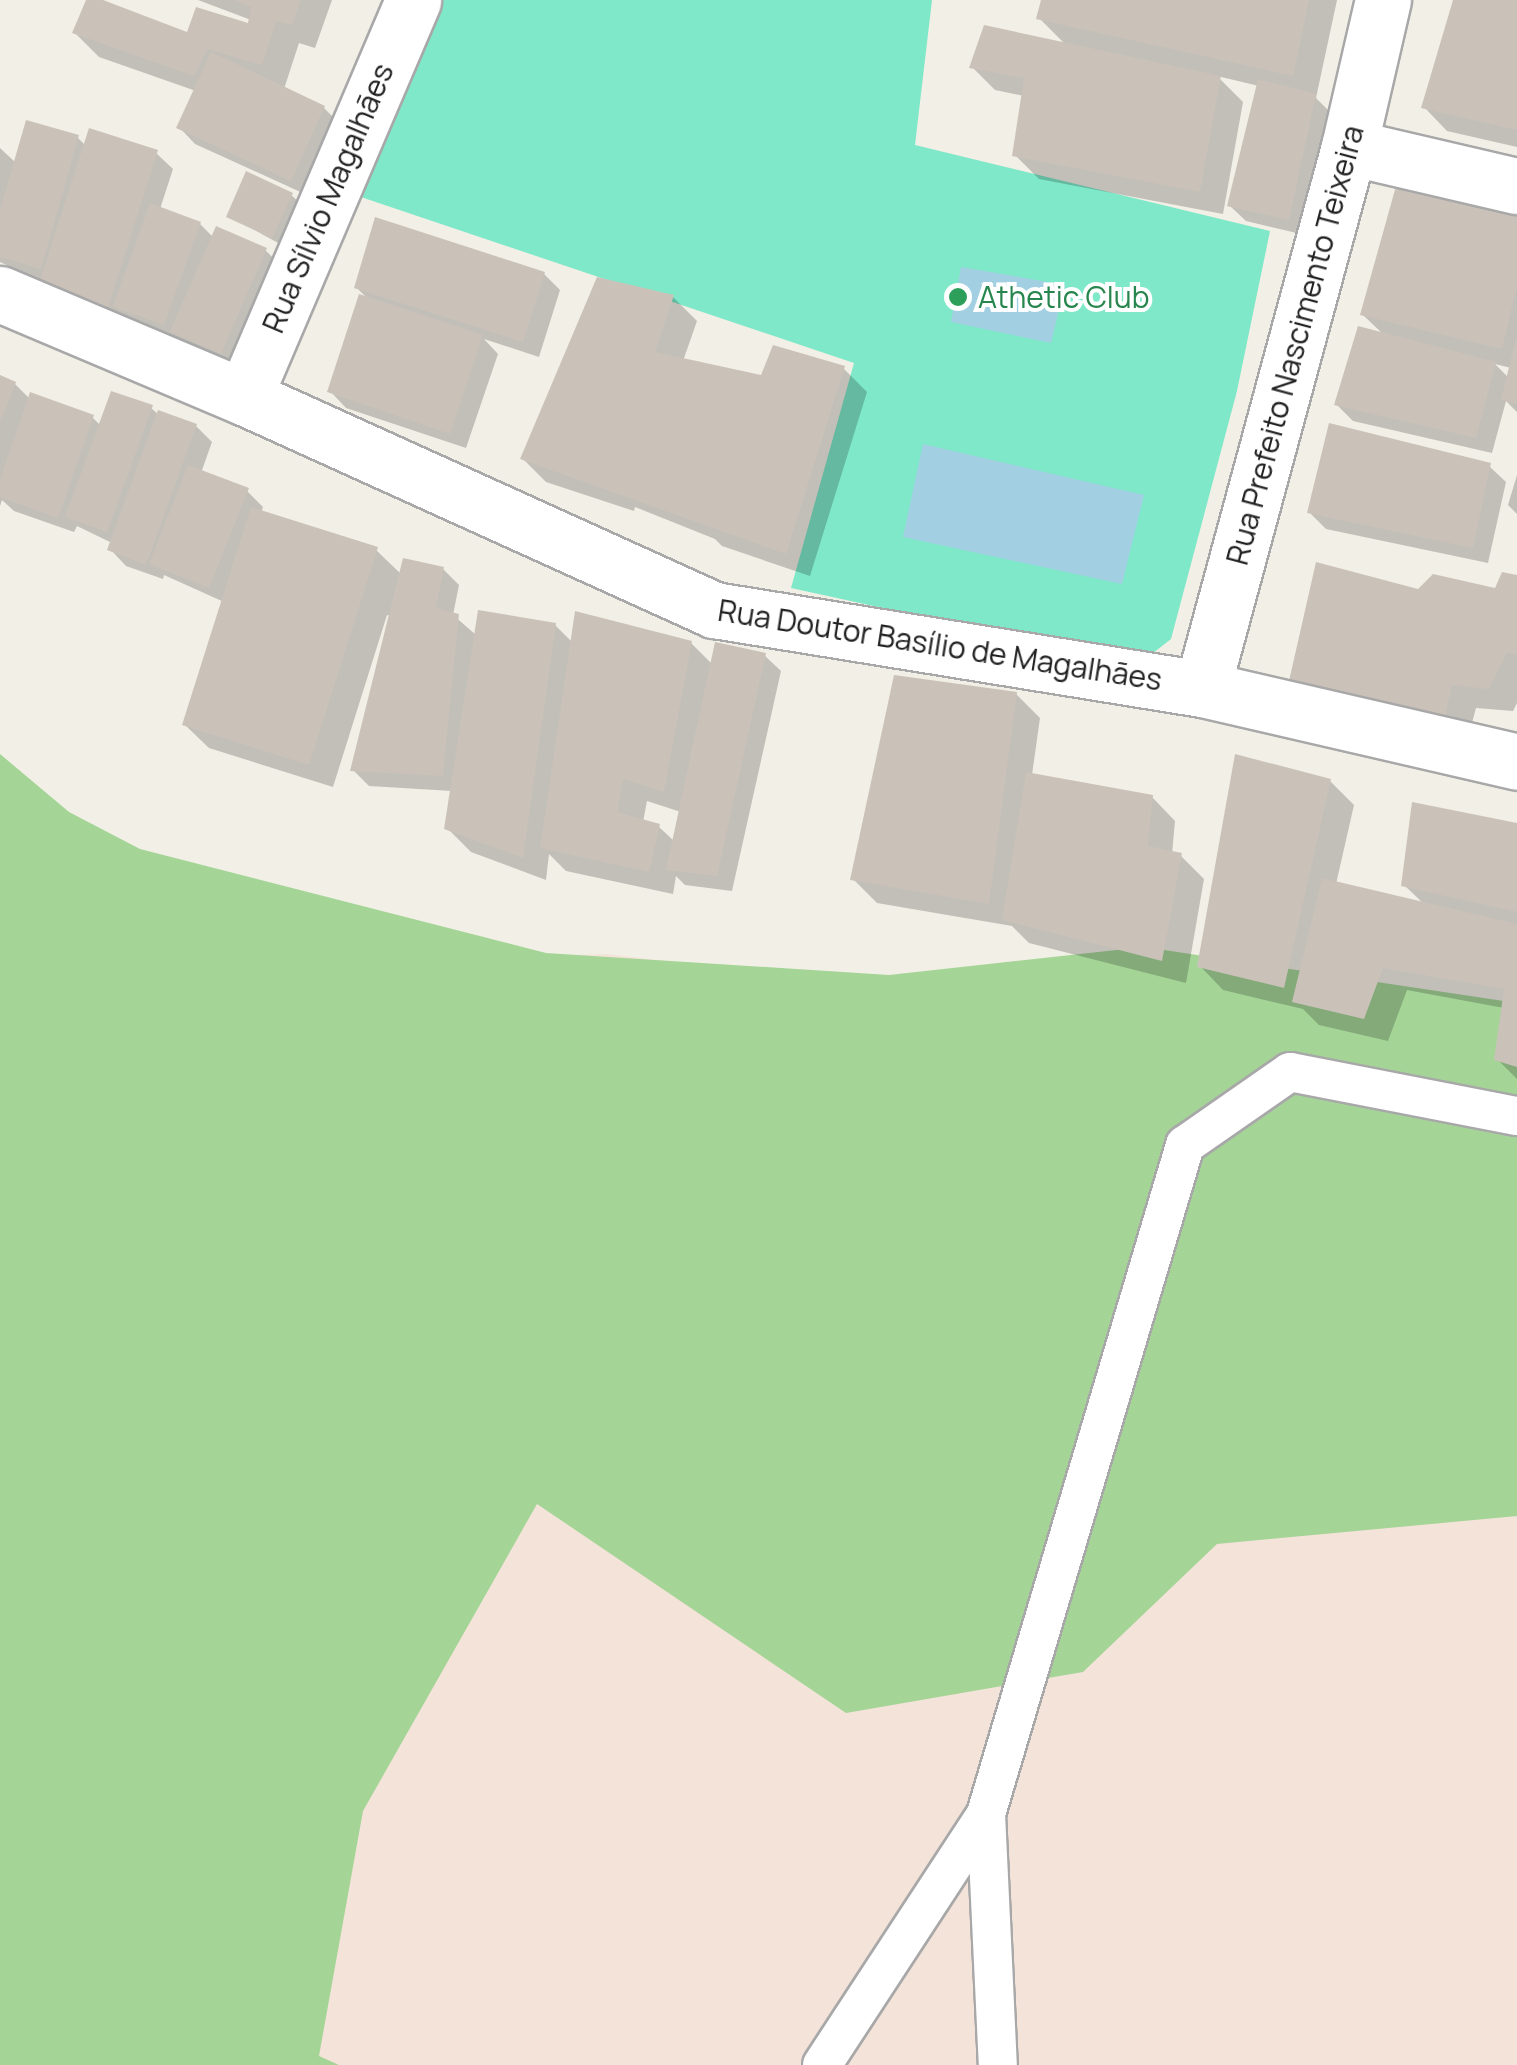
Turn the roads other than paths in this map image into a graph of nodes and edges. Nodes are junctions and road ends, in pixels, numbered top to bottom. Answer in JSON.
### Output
{"nodes":[{"id":1,"x":412,"y":0,"type":"edge"},
{"id":2,"x":1383,"y":0,"type":"edge"},
{"id":3,"x":1350,"y":147,"type":"junction"},
{"id":4,"x":1517,"y":186,"type":"edge"},
{"id":5,"x":0,"y":294,"type":"edge"},
{"id":6,"x":244,"y":397,"type":"junction"},
{"id":7,"x":1202,"y":688,"type":"junction"},
{"id":8,"x":1517,"y":762,"type":"edge"},
{"id":9,"x":1517,"y":1116,"type":"edge"},
{"id":10,"x":986,"y":1814,"type":"junction"},
{"id":11,"x":822,"y":2065,"type":"edge"},
{"id":12,"x":998,"y":2065,"type":"edge"}],
"edges":[{"from":1,"to":6,"type":"street","name":"Rua Sílvio Magalhães"},
{"from":2,"to":3,"type":"street","name":"Rua Prefeito Nascimento Teixeira"},
{"from":3,"to":4,"type":"street"},
{"from":3,"to":7,"type":"street","name":"Rua Prefeito Nascimento Teixeira"},
{"from":5,"to":6,"type":"street","name":"Rua Doutor Basílio de Magalhães"},
{"from":6,"to":7,"type":"street","name":"Rua Doutor Basílio de Magalhães"},
{"from":7,"to":8,"type":"street","name":"Rua Doutor Basílio de Magalhães"},
{"from":9,"to":10,"type":"lane"},
{"from":10,"to":11,"type":"lane"},
{"from":10,"to":12,"type":"lane"}]}
